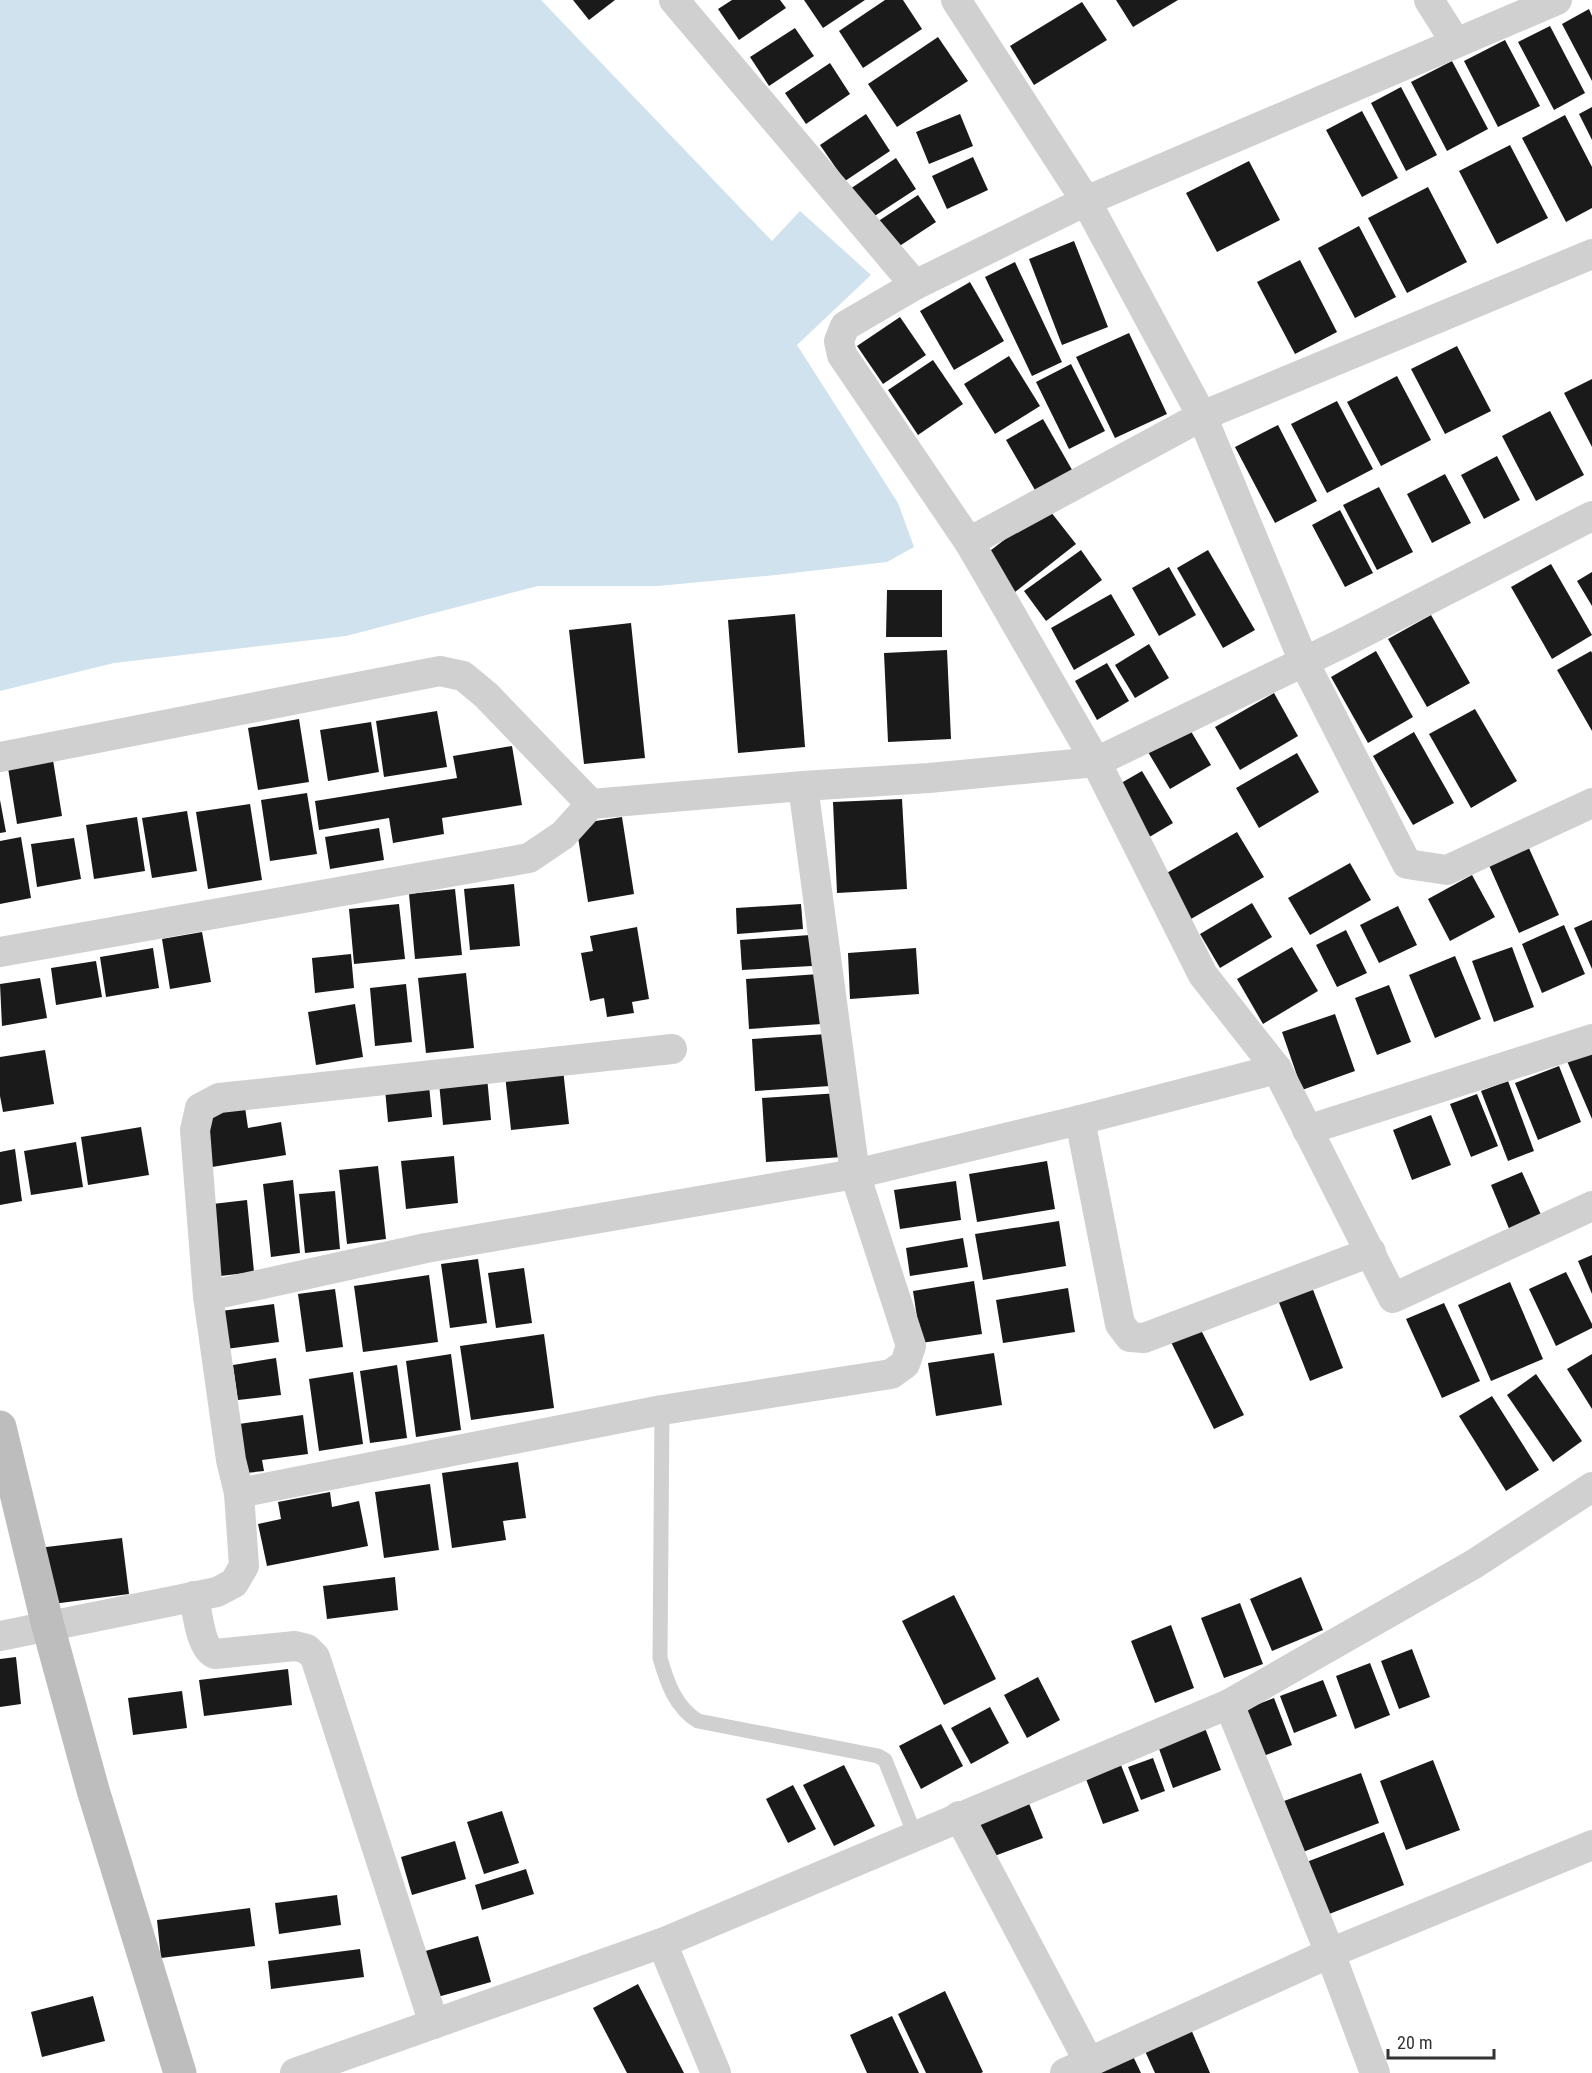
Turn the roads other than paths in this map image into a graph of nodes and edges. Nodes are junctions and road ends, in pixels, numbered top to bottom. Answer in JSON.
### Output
{"nodes":[{"id":1,"x":674,"y":0,"type":"edge"},
{"id":2,"x":956,"y":0,"type":"edge"},
{"id":3,"x":1429,"y":0,"type":"edge"},
{"id":4,"x":1557,"y":0,"type":"edge"},
{"id":5,"x":1456,"y":43,"type":"junction"},
{"id":6,"x":1086,"y":201,"type":"junction"},
{"id":7,"x":1592,"y":254,"type":"edge"},
{"id":8,"x":915,"y":285,"type":"junction"},
{"id":9,"x":1202,"y":416,"type":"junction"},
{"id":10,"x":1592,"y":516,"type":"edge"},
{"id":11,"x":969,"y":542,"type":"junction"},
{"id":12,"x":1304,"y":662,"type":"junction"},
{"id":13,"x":0,"y":757,"type":"edge"},
{"id":14,"x":1096,"y":762,"type":"junction"},
{"id":15,"x":802,"y":786,"type":"junction"},
{"id":16,"x":591,"y":804,"type":"junction"},
{"id":17,"x":1592,"y":804,"type":"edge"},
{"id":18,"x":0,"y":952,"type":"edge"},
{"id":19,"x":1592,"y":1039,"type":"edge"},
{"id":20,"x":672,"y":1049,"type":"dead end"},
{"id":21,"x":1277,"y":1069,"type":"junction"},
{"id":22,"x":1080,"y":1120,"type":"junction"},
{"id":23,"x":1307,"y":1130,"type":"junction"},
{"id":24,"x":855,"y":1174,"type":"junction"},
{"id":25,"x":1592,"y":1206,"type":"edge"},
{"id":26,"x":1371,"y":1252,"type":"junction"},
{"id":27,"x":208,"y":1296,"type":"junction"},
{"id":28,"x":662,"y":1410,"type":"junction"},
{"id":29,"x":0,"y":1427,"type":"edge"},
{"id":30,"x":1592,"y":1487,"type":"edge"},
{"id":31,"x":239,"y":1493,"type":"junction"},
{"id":32,"x":194,"y":1596,"type":"junction"},
{"id":33,"x":48,"y":1626,"type":"junction"},
{"id":34,"x":0,"y":1636,"type":"edge"},
{"id":35,"x":1229,"y":1704,"type":"junction"},
{"id":36,"x":960,"y":1816,"type":"junction"},
{"id":37,"x":915,"y":1835,"type":"junction"},
{"id":38,"x":1592,"y":1845,"type":"edge"},
{"id":39,"x":662,"y":1943,"type":"junction"},
{"id":40,"x":1330,"y":1953,"type":"junction"},
{"id":41,"x":434,"y":2024,"type":"junction"},
{"id":42,"x":1077,"y":2067,"type":"edge"},
{"id":43,"x":180,"y":2073,"type":"edge"},
{"id":44,"x":295,"y":2073,"type":"edge"},
{"id":45,"x":716,"y":2073,"type":"edge"},
{"id":46,"x":1375,"y":2073,"type":"edge"}],
"edges":[{"from":1,"to":8,"type":"street"},
{"from":2,"to":6,"type":"street"},
{"from":3,"to":5,"type":"street"},
{"from":4,"to":5,"type":"street"},
{"from":5,"to":6,"type":"street"},
{"from":6,"to":8,"type":"street"},
{"from":6,"to":9,"type":"street"},
{"from":7,"to":9,"type":"street"},
{"from":8,"to":11,"type":"street"},
{"from":9,"to":11,"type":"street"},
{"from":9,"to":12,"type":"street"},
{"from":10,"to":12,"type":"street"},
{"from":11,"to":14,"type":"street"},
{"from":12,"to":14,"type":"street"},
{"from":12,"to":17,"type":"street"},
{"from":13,"to":16,"type":"street"},
{"from":14,"to":15,"type":"street"},
{"from":14,"to":21,"type":"street"},
{"from":15,"to":16,"type":"street"},
{"from":15,"to":24,"type":"street"},
{"from":16,"to":18,"type":"street"},
{"from":19,"to":23,"type":"street"},
{"from":20,"to":27,"type":"street"},
{"from":21,"to":22,"type":"street"},
{"from":21,"to":23,"type":"street"},
{"from":22,"to":24,"type":"street"},
{"from":22,"to":26,"type":"street"},
{"from":23,"to":26,"type":"street"},
{"from":24,"to":27,"type":"street"},
{"from":24,"to":28,"type":"street"},
{"from":25,"to":26,"type":"street"},
{"from":27,"to":31,"type":"street"},
{"from":28,"to":31,"type":"street"},
{"from":28,"to":37,"type":"lane"},
{"from":29,"to":33,"type":"street"},
{"from":30,"to":35,"type":"street"},
{"from":31,"to":32,"type":"street"},
{"from":32,"to":33,"type":"street"},
{"from":32,"to":41,"type":"street"},
{"from":33,"to":34,"type":"street"},
{"from":33,"to":43,"type":"street"},
{"from":35,"to":36,"type":"street"},
{"from":35,"to":40,"type":"street"},
{"from":36,"to":37,"type":"street"},
{"from":36,"to":42,"type":"street"},
{"from":37,"to":39,"type":"street"},
{"from":38,"to":40,"type":"street"},
{"from":39,"to":41,"type":"street"},
{"from":39,"to":45,"type":"street"},
{"from":40,"to":42,"type":"street"},
{"from":40,"to":46,"type":"street"},
{"from":41,"to":44,"type":"street"}]}
